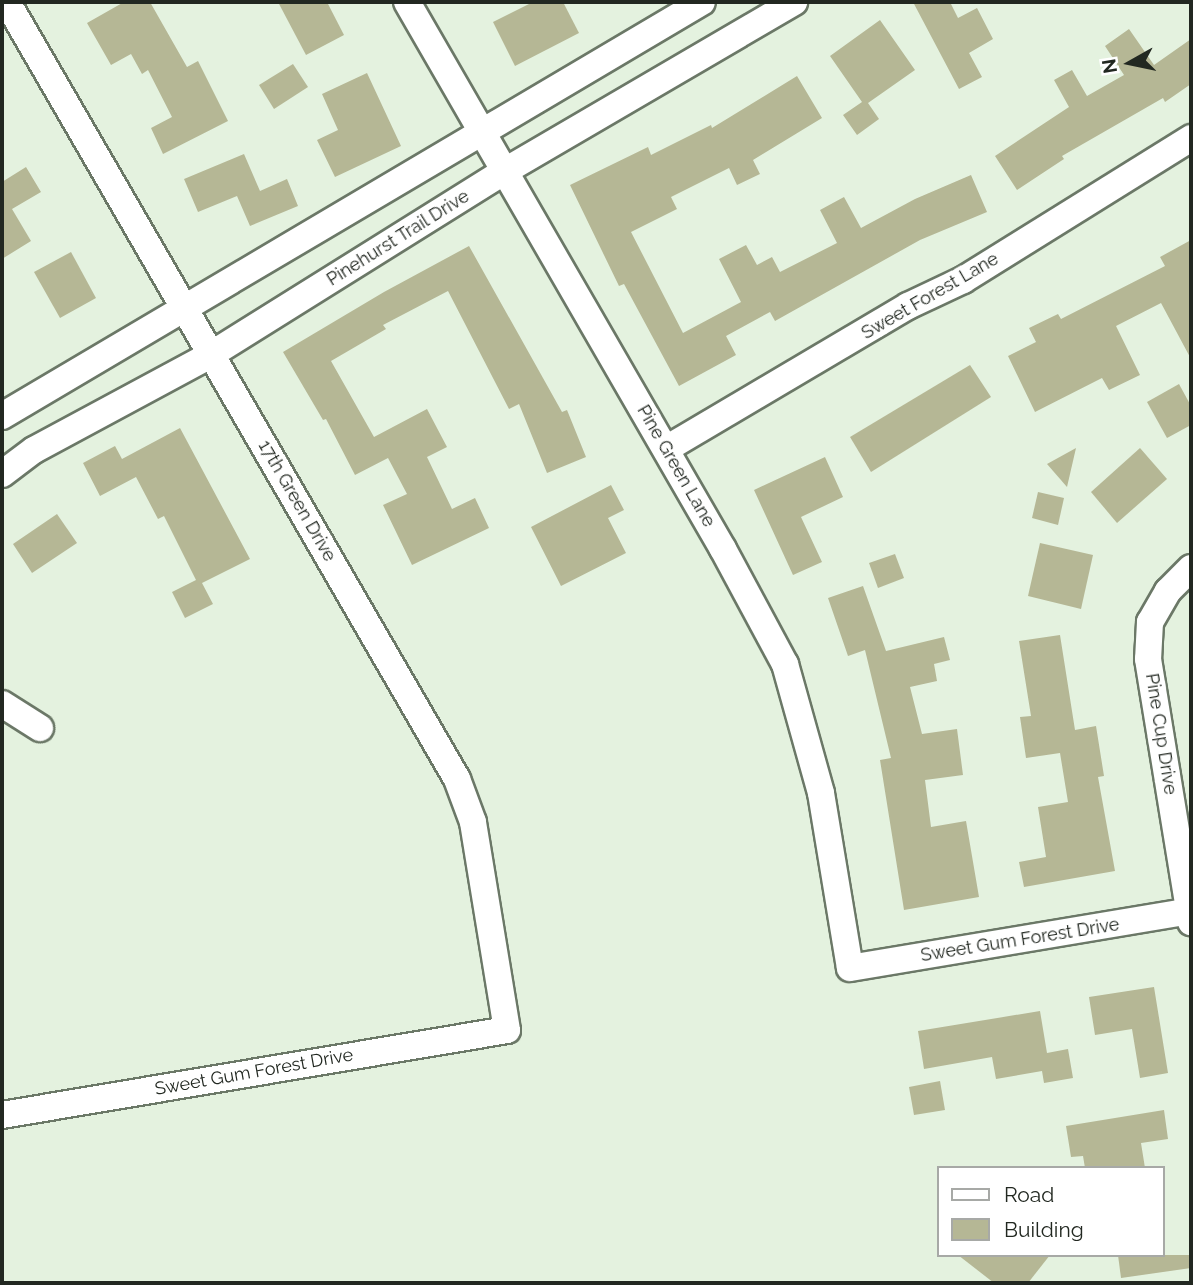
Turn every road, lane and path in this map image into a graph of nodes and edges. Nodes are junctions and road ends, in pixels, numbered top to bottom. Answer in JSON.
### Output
{"nodes":[{"id":1,"x":7,"y":2,"type":"edge"},
{"id":2,"x":407,"y":2,"type":"edge"},
{"id":3,"x":702,"y":2,"type":"edge"},
{"id":4,"x":794,"y":2,"type":"edge"},
{"id":5,"x":481,"y":131,"type":"junction"},
{"id":6,"x":1191,"y":138,"type":"edge"},
{"id":7,"x":505,"y":171,"type":"junction"},
{"id":8,"x":183,"y":307,"type":"junction"},
{"id":9,"x":212,"y":354,"type":"junction"},
{"id":10,"x":2,"y":416,"type":"edge"},
{"id":11,"x":666,"y":449,"type":"junction"},
{"id":12,"x":2,"y":474,"type":"edge"},
{"id":13,"x":1191,"y":568,"type":"edge"},
{"id":14,"x":2,"y":704,"type":"edge"},
{"id":15,"x":40,"y":729,"type":"dead end"},
{"id":16,"x":1191,"y":915,"type":"edge"},
{"id":17,"x":850,"y":968,"type":"joint"},
{"id":18,"x":507,"y":1030,"type":"joint"},
{"id":19,"x":2,"y":1115,"type":"edge"}],
"edges":[{"from":1,"to":8,"type":"street","name":"17th Green Drive"},
{"from":2,"to":5,"type":"street","name":"Pine Green Lane"},
{"from":3,"to":5,"type":"street"},
{"from":4,"to":7,"type":"street","name":"Pinehurst Trail Drive"},
{"from":5,"to":7,"type":"street","name":"Pine Green Lane"},
{"from":5,"to":8,"type":"street"},
{"from":6,"to":11,"type":"street","name":"Sweet Forest Lane"},
{"from":7,"to":9,"type":"street","name":"Pinehurst Trail Drive"},
{"from":7,"to":11,"type":"street","name":"Pine Green Lane"},
{"from":8,"to":9,"type":"street","name":"17th Green Drive"},
{"from":8,"to":10,"type":"street"},
{"from":9,"to":12,"type":"street","name":"Pinehurst Trail Drive"},
{"from":9,"to":18,"type":"street","name":"17th Green Drive"},
{"from":11,"to":17,"type":"street","name":"Pine Green Lane"},
{"from":13,"to":16,"type":"street","name":"Pine Cup Drive"},
{"from":14,"to":15,"type":"street"},
{"from":16,"to":17,"type":"street","name":"Sweet Gum Forest Drive"},
{"from":18,"to":19,"type":"street","name":"Sweet Gum Forest Drive"}]}
